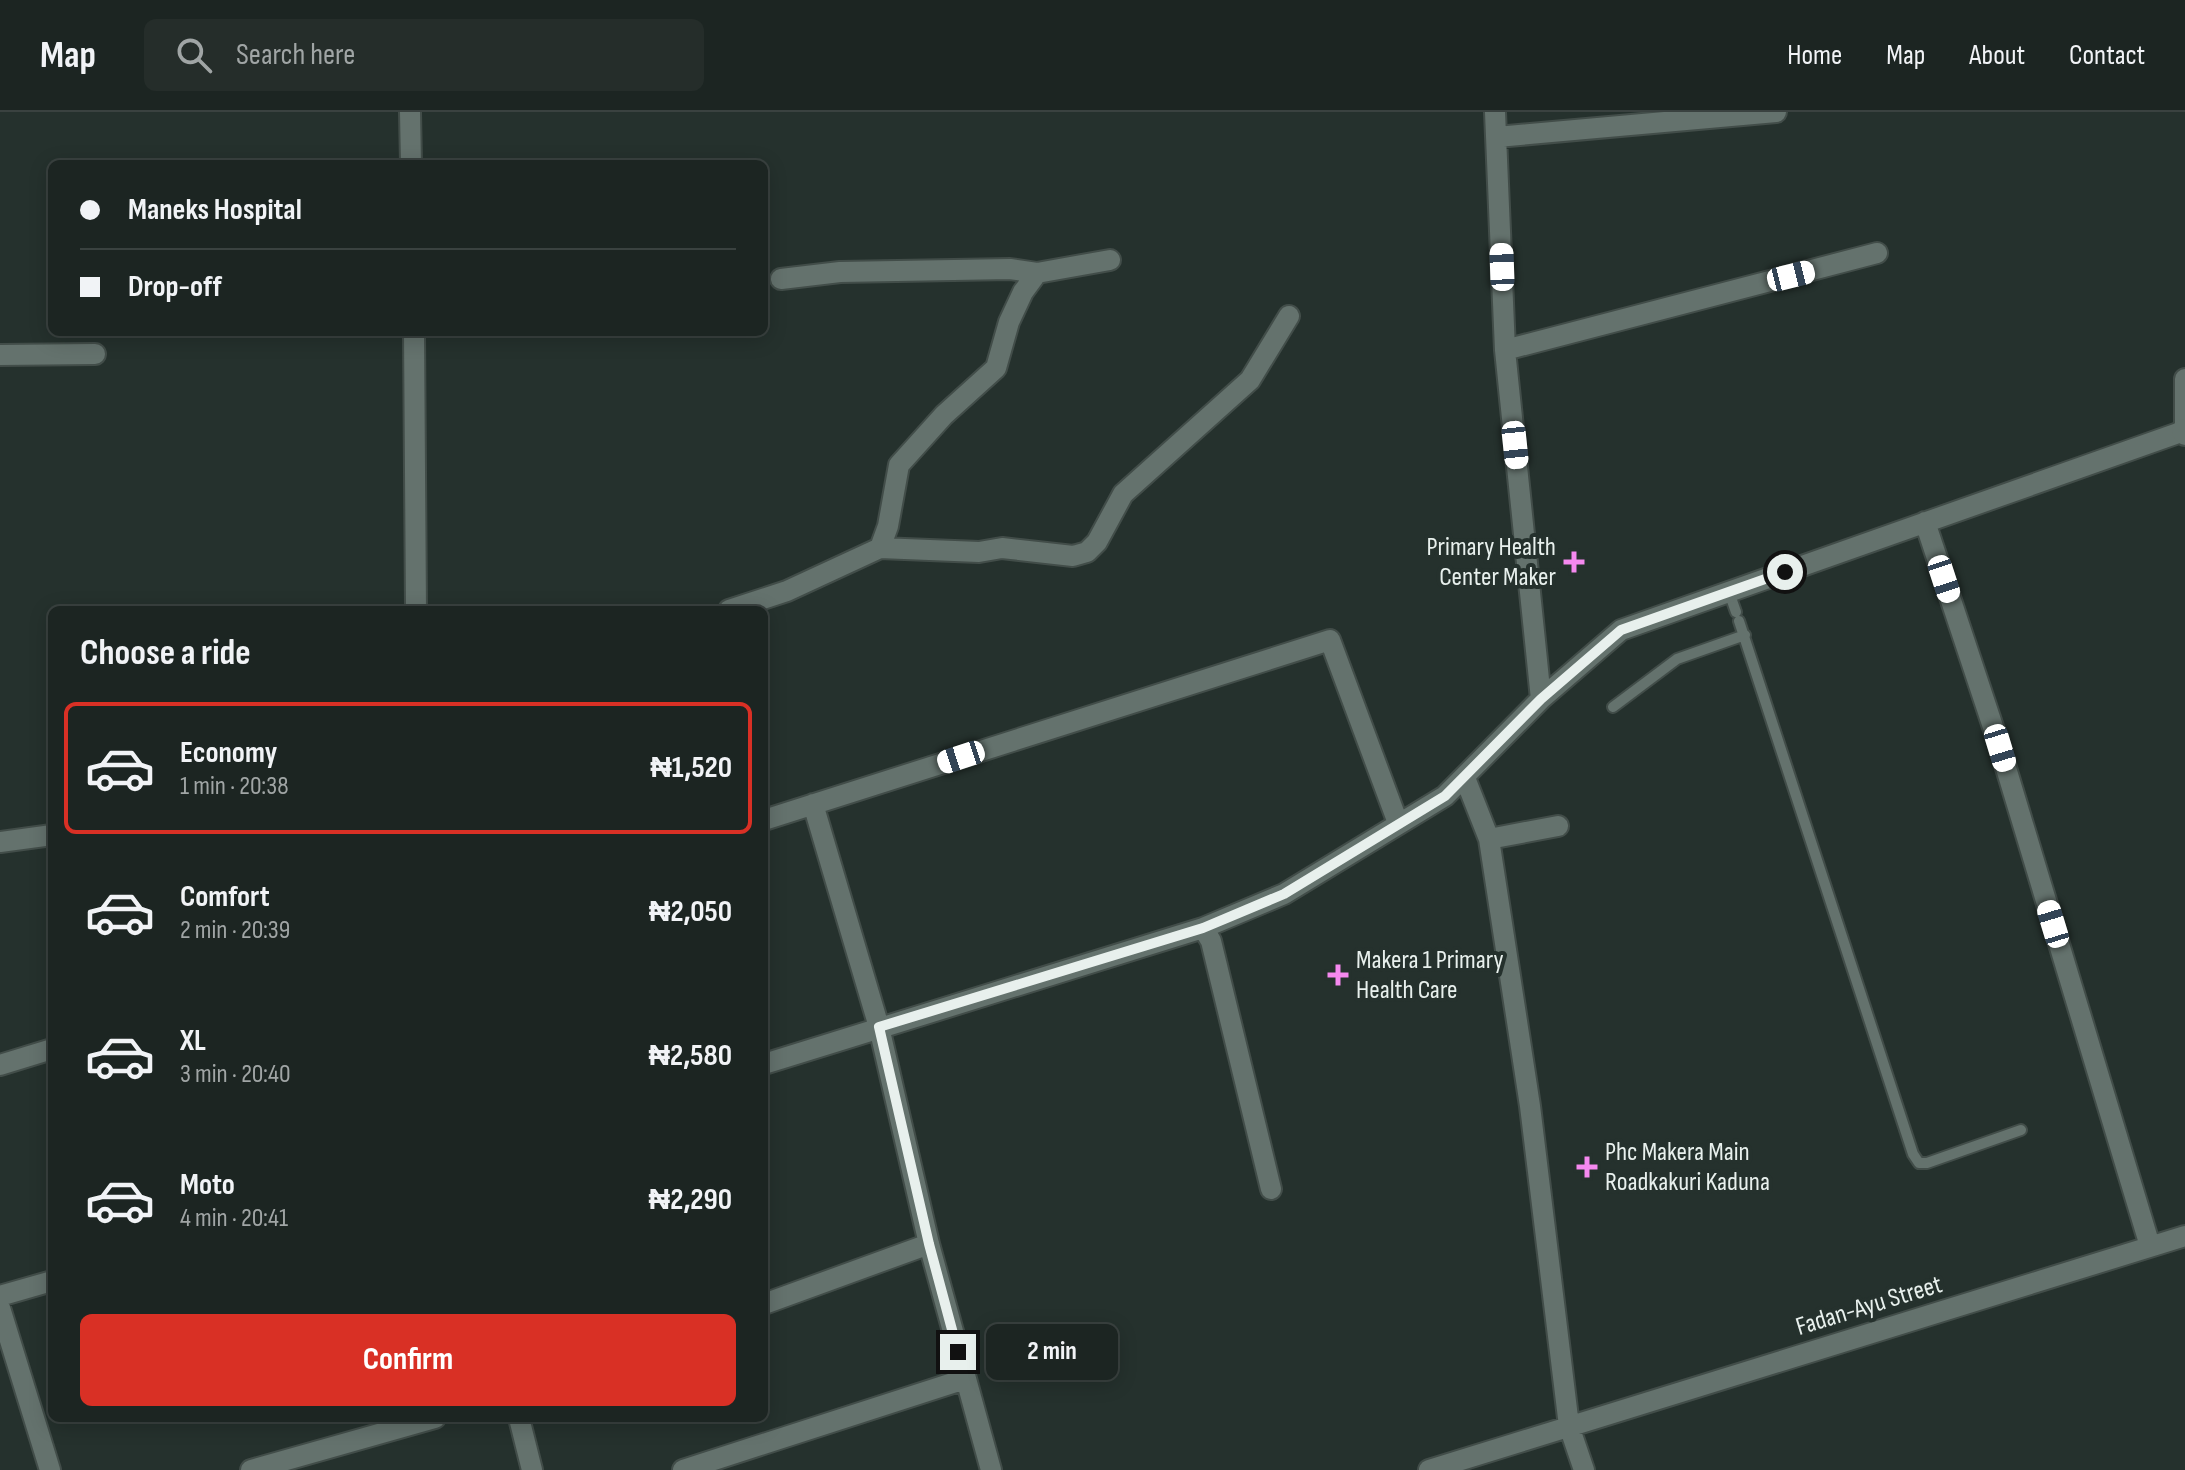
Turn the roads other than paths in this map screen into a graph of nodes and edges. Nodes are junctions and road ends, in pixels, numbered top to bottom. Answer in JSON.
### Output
{"nodes":[{"id":1,"x":410,"y":112,"type":"edge"},
{"id":2,"x":1495,"y":112,"type":"edge"},
{"id":3,"x":1776,"y":112,"type":"edge"},
{"id":4,"x":1497,"y":137,"type":"junction"},
{"id":5,"x":411,"y":160,"type":"edge"},
{"id":6,"x":1877,"y":253,"type":"dead end"},
{"id":7,"x":1110,"y":260,"type":"dead end"},
{"id":8,"x":1037,"y":273,"type":"junction"},
{"id":9,"x":781,"y":279,"type":"dead end"},
{"id":10,"x":1289,"y":316,"type":"dead end"},
{"id":11,"x":414,"y":336,"type":"edge"},
{"id":12,"x":1505,"y":350,"type":"junction"},
{"id":13,"x":95,"y":354,"type":"dead end"},
{"id":14,"x":0,"y":355,"type":"edge"},
{"id":15,"x":2185,"y":379,"type":"edge"},
{"id":16,"x":2185,"y":432,"type":"edge"},
{"id":17,"x":1925,"y":522,"type":"junction"},
{"id":18,"x":880,"y":548,"type":"junction"},
{"id":19,"x":1729,"y":592,"type":"junction"},
{"id":20,"x":416,"y":606,"type":"edge"},
{"id":21,"x":741,"y":606,"type":"edge"},
{"id":22,"x":1745,"y":635,"type":"junction"},
{"id":23,"x":1541,"y":699,"type":"junction"},
{"id":24,"x":1613,"y":707,"type":"dead end"},
{"id":25,"x":1465,"y":778,"type":"junction"},
{"id":26,"x":813,"y":804,"type":"junction"},
{"id":27,"x":768,"y":819,"type":"edge"},
{"id":28,"x":1398,"y":823,"type":"junction"},
{"id":29,"x":1558,"y":826,"type":"dead end"},
{"id":30,"x":48,"y":836,"type":"edge"},
{"id":31,"x":1489,"y":839,"type":"junction"},
{"id":32,"x":0,"y":842,"type":"edge"},
{"id":33,"x":1203,"y":928,"type":"junction"},
{"id":34,"x":879,"y":1027,"type":"junction"},
{"id":35,"x":48,"y":1050,"type":"edge"},
{"id":36,"x":768,"y":1063,"type":"edge"},
{"id":37,"x":0,"y":1065,"type":"edge"},
{"id":38,"x":2021,"y":1130,"type":"dead end"},
{"id":39,"x":1271,"y":1189,"type":"dead end"},
{"id":40,"x":2185,"y":1236,"type":"edge"},
{"id":41,"x":929,"y":1244,"type":"junction"},
{"id":42,"x":2150,"y":1246,"type":"junction"},
{"id":43,"x":48,"y":1282,"type":"edge"},
{"id":44,"x":0,"y":1296,"type":"edge"},
{"id":45,"x":768,"y":1303,"type":"edge"},
{"id":46,"x":0,"y":1308,"type":"edge"},
{"id":47,"x":965,"y":1379,"type":"junction"},
{"id":48,"x":421,"y":1422,"type":"edge"},
{"id":49,"x":520,"y":1422,"type":"edge"},
{"id":50,"x":1569,"y":1426,"type":"junction"},
{"id":51,"x":50,"y":1470,"type":"edge"},
{"id":52,"x":251,"y":1470,"type":"edge"},
{"id":53,"x":532,"y":1470,"type":"edge"},
{"id":54,"x":683,"y":1470,"type":"edge"},
{"id":55,"x":991,"y":1470,"type":"edge"},
{"id":56,"x":1429,"y":1470,"type":"edge"},
{"id":57,"x":1584,"y":1470,"type":"edge"}],
"edges":[{"from":1,"to":5,"type":"street"},
{"from":2,"to":4,"type":"street"},
{"from":3,"to":4,"type":"street"},
{"from":4,"to":12,"type":"street"},
{"from":6,"to":12,"type":"street"},
{"from":7,"to":8,"type":"street"},
{"from":8,"to":9,"type":"street"},
{"from":8,"to":18,"type":"street"},
{"from":10,"to":18,"type":"street"},
{"from":11,"to":20,"type":"street"},
{"from":12,"to":23,"type":"street"},
{"from":13,"to":14,"type":"street"},
{"from":15,"to":16,"type":"street"},
{"from":16,"to":17,"type":"street"},
{"from":17,"to":19,"type":"street"},
{"from":17,"to":42,"type":"street"},
{"from":18,"to":21,"type":"street"},
{"from":19,"to":22,"type":"lane"},
{"from":19,"to":23,"type":"street"},
{"from":22,"to":24,"type":"lane"},
{"from":22,"to":38,"type":"lane"},
{"from":23,"to":25,"type":"street"},
{"from":25,"to":28,"type":"street"},
{"from":25,"to":31,"type":"street"},
{"from":26,"to":27,"type":"street"},
{"from":26,"to":28,"type":"street"},
{"from":26,"to":34,"type":"street"},
{"from":28,"to":33,"type":"street"},
{"from":29,"to":31,"type":"street"},
{"from":30,"to":32,"type":"street"},
{"from":31,"to":50,"type":"street"},
{"from":33,"to":34,"type":"street"},
{"from":33,"to":39,"type":"street"},
{"from":34,"to":36,"type":"street"},
{"from":34,"to":41,"type":"street"},
{"from":35,"to":37,"type":"street"},
{"from":40,"to":42,"type":"street","name":"Fadan-Ayu Street"},
{"from":41,"to":45,"type":"street"},
{"from":41,"to":47,"type":"street"},
{"from":42,"to":50,"type":"street","name":"Fadan-Ayu Street"},
{"from":43,"to":44,"type":"street"},
{"from":46,"to":51,"type":"street"},
{"from":47,"to":54,"type":"street"},
{"from":47,"to":55,"type":"street"},
{"from":48,"to":52,"type":"street"},
{"from":49,"to":53,"type":"street"},
{"from":50,"to":56,"type":"street","name":"Fadan-Ayu Street"},
{"from":50,"to":57,"type":"street"}]}
